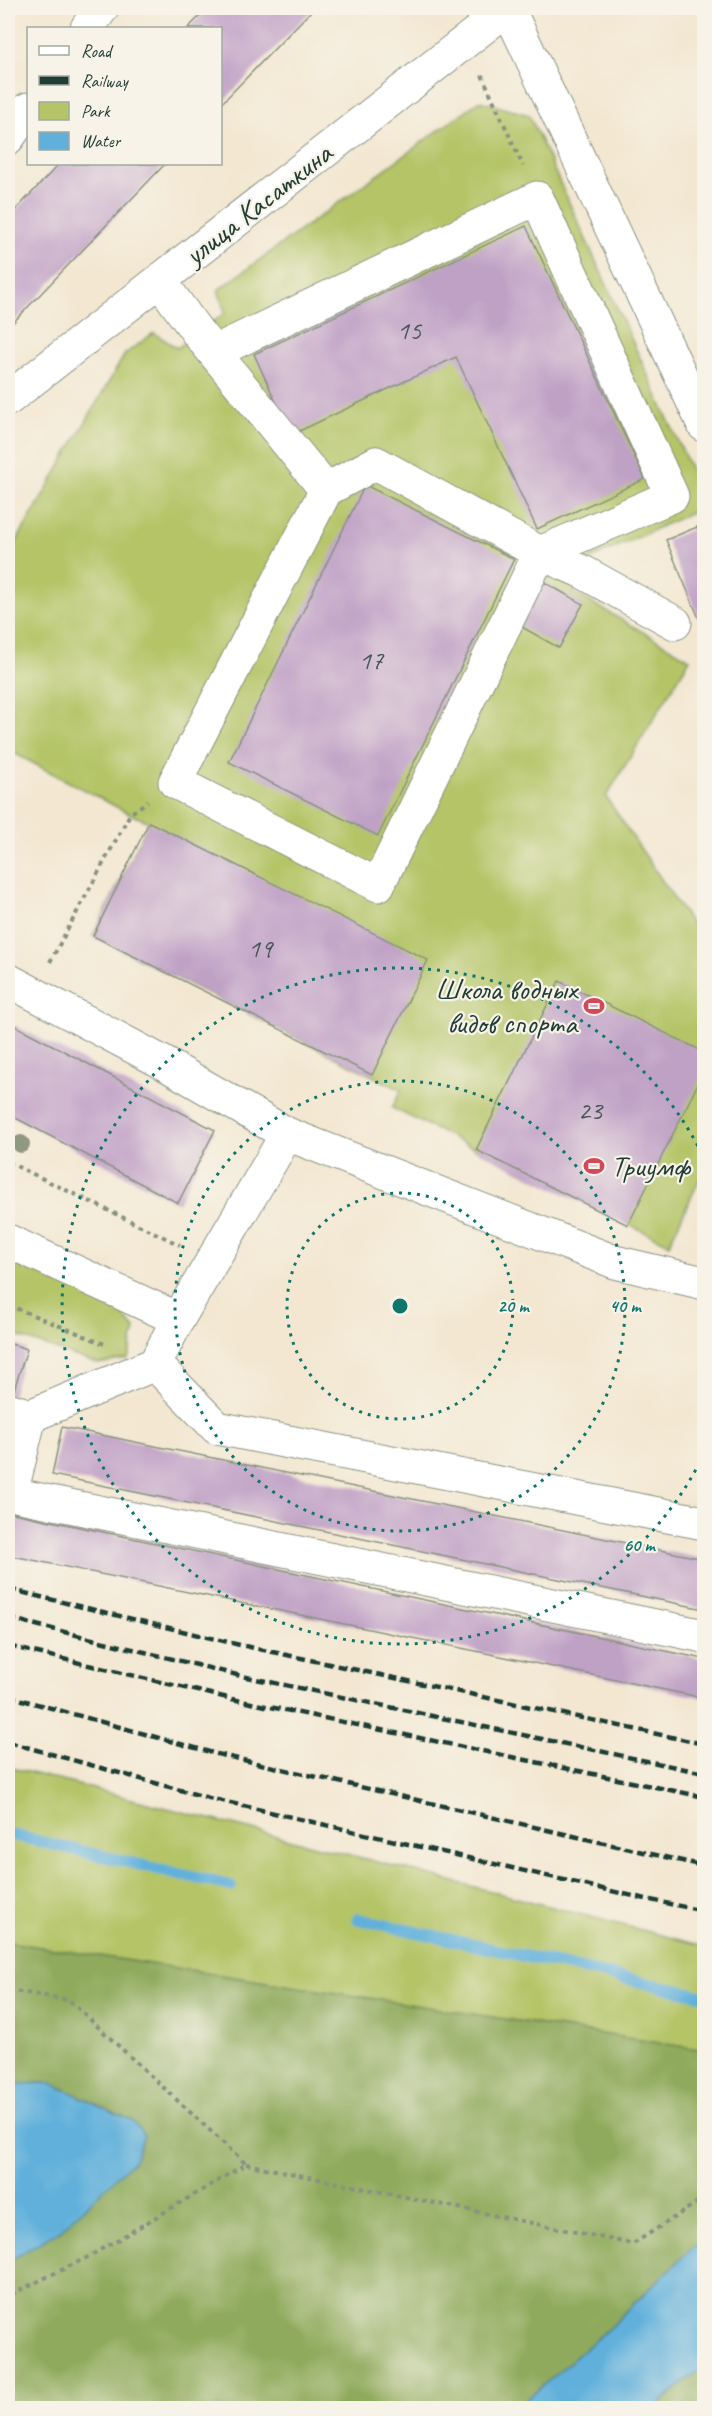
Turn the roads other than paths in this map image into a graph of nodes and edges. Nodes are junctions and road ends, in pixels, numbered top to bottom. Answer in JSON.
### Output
{"nodes":[{"id":1,"x":102,"y":8,"type":"edge"},
{"id":2,"x":508,"y":8,"type":"edge"},
{"id":3,"x":88,"y":27,"type":"edge"},
{"id":4,"x":27,"y":110,"type":"edge"},
{"id":5,"x":8,"y":138,"type":"edge"},
{"id":6,"x":160,"y":281,"type":"junction"},
{"id":7,"x":214,"y":352,"type":"junction"},
{"id":8,"x":8,"y":399,"type":"edge"},
{"id":9,"x":705,"y":425,"type":"edge"},
{"id":10,"x":326,"y":490,"type":"junction"},
{"id":11,"x":540,"y":553,"type":"junction"},
{"id":12,"x":675,"y":622,"type":"dead end"},
{"id":13,"x":20,"y":987,"type":"edge"},
{"id":14,"x":287,"y":1134,"type":"junction"},
{"id":15,"x":8,"y":1242,"type":"edge"},
{"id":16,"x":705,"y":1283,"type":"edge"},
{"id":17,"x":178,"y":1319,"type":"junction"},
{"id":18,"x":155,"y":1364,"type":"junction"},
{"id":19,"x":19,"y":1412,"type":"edge"},
{"id":20,"x":9,"y":1493,"type":"edge"},
{"id":21,"x":705,"y":1523,"type":"edge"},
{"id":22,"x":705,"y":1636,"type":"edge"}],
"edges":[{"from":1,"to":3,"type":"street"},
{"from":2,"to":6,"type":"street","name":"улица Касаткина"},
{"from":2,"to":9,"type":"street"},
{"from":4,"to":5,"type":"street"},
{"from":6,"to":7,"type":"street"},
{"from":6,"to":8,"type":"street","name":"улица Касаткина"},
{"from":7,"to":10,"type":"street"},
{"from":7,"to":11,"type":"street"},
{"from":10,"to":11,"type":"street"},
{"from":10,"to":11,"type":"street"},
{"from":11,"to":12,"type":"street"},
{"from":13,"to":14,"type":"street"},
{"from":14,"to":16,"type":"street"},
{"from":14,"to":17,"type":"street"},
{"from":15,"to":17,"type":"street"},
{"from":17,"to":18,"type":"street"},
{"from":18,"to":19,"type":"street"},
{"from":18,"to":21,"type":"street"},
{"from":19,"to":20,"type":"street"},
{"from":20,"to":22,"type":"street"}]}
